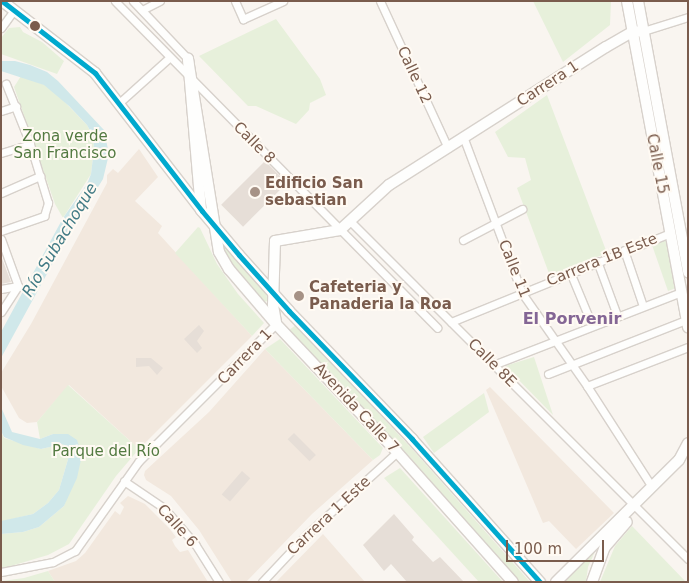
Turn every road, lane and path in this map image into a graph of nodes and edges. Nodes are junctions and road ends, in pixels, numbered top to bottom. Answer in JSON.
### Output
{"nodes":[{"id":1,"x":2,"y":1,"type":"edge"},
{"id":2,"x":115,"y":1,"type":"edge"},
{"id":3,"x":133,"y":1,"type":"edge"},
{"id":4,"x":160,"y":1,"type":"edge"},
{"id":5,"x":235,"y":1,"type":"edge"},
{"id":6,"x":283,"y":1,"type":"edge"},
{"id":7,"x":380,"y":1,"type":"edge"},
{"id":8,"x":627,"y":1,"type":"edge"},
{"id":9,"x":638,"y":1,"type":"edge"},
{"id":10,"x":14,"y":10,"type":"junction"},
{"id":11,"x":142,"y":10,"type":"junction"},
{"id":12,"x":688,"y":17,"type":"edge"},
{"id":13,"x":1,"y":28,"type":"edge"},
{"id":14,"x":638,"y":32,"type":"junction"},
{"id":15,"x":169,"y":58,"type":"junction"},
{"id":16,"x":188,"y":58,"type":"junction"},
{"id":17,"x":6,"y":84,"type":"dead end"},
{"id":18,"x":119,"y":103,"type":"junction"},
{"id":19,"x":16,"y":106,"type":"junction"},
{"id":20,"x":1,"y":111,"type":"edge"},
{"id":21,"x":654,"y":118,"type":"junction"},
{"id":22,"x":464,"y":139,"type":"junction"},
{"id":23,"x":30,"y":144,"type":"junction"},
{"id":24,"x":448,"y":148,"type":"junction"},
{"id":25,"x":1,"y":153,"type":"edge"},
{"id":26,"x":40,"y":176,"type":"junction"},
{"id":27,"x":1,"y":193,"type":"edge"},
{"id":28,"x":522,"y":209,"type":"dead end"},
{"id":29,"x":202,"y":211,"type":"junction"},
{"id":30,"x":350,"y":220,"type":"junction"},
{"id":31,"x":496,"y":223,"type":"junction"},
{"id":32,"x":340,"y":230,"type":"junction"},
{"id":33,"x":1,"y":231,"type":"edge"},
{"id":34,"x":670,"y":233,"type":"junction"},
{"id":35,"x":1,"y":239,"type":"edge"},
{"id":36,"x":463,"y":240,"type":"dead end"},
{"id":37,"x":624,"y":250,"type":"junction"},
{"id":38,"x":597,"y":261,"type":"junction"},
{"id":39,"x":570,"y":272,"type":"junction"},
{"id":40,"x":688,"y":272,"type":"edge"},
{"id":41,"x":18,"y":286,"type":"junction"},
{"id":42,"x":1,"y":289,"type":"edge"},
{"id":43,"x":681,"y":292,"type":"junction"},
{"id":44,"x":522,"y":293,"type":"junction"},
{"id":45,"x":274,"y":296,"type":"junction"},
{"id":46,"x":643,"y":306,"type":"junction"},
{"id":47,"x":1,"y":312,"type":"edge"},
{"id":48,"x":289,"y":312,"type":"junction"},
{"id":49,"x":617,"y":315,"type":"junction"},
{"id":50,"x":451,"y":322,"type":"junction"},
{"id":51,"x":276,"y":324,"type":"junction"},
{"id":52,"x":687,"y":324,"type":"edge"},
{"id":53,"x":592,"y":325,"type":"junction"},
{"id":54,"x":436,"y":328,"type":"dead end"},
{"id":55,"x":555,"y":340,"type":"junction"},
{"id":56,"x":688,"y":347,"type":"edge"},
{"id":57,"x":570,"y":363,"type":"junction"},
{"id":58,"x":493,"y":365,"type":"junction"},
{"id":59,"x":548,"y":374,"type":"dead end"},
{"id":60,"x":587,"y":386,"type":"junction"},
{"id":61,"x":688,"y":443,"type":"edge"},
{"id":62,"x":398,"y":452,"type":"junction"},
{"id":63,"x":688,"y":458,"type":"edge"},
{"id":64,"x":124,"y":481,"type":"junction"},
{"id":65,"x":652,"y":487,"type":"junction"},
{"id":66,"x":636,"y":508,"type":"junction"},
{"id":67,"x":688,"y":559,"type":"edge"},
{"id":68,"x":1,"y":572,"type":"edge"},
{"id":69,"x":218,"y":582,"type":"edge"},
{"id":70,"x":262,"y":582,"type":"edge"},
{"id":71,"x":513,"y":582,"type":"edge"},
{"id":72,"x":540,"y":582,"type":"edge"},
{"id":73,"x":556,"y":582,"type":"edge"},
{"id":74,"x":592,"y":582,"type":"edge"}],
"edges":[{"from":1,"to":10,"type":"main road","name":"Avenida Calle 7"},
{"from":2,"to":15,"type":"street","name":"Calle 8"},
{"from":3,"to":11,"type":"street"},
{"from":4,"to":11,"type":"street"},
{"from":5,"to":6,"type":"street"},
{"from":7,"to":24,"type":"street","name":"Calle 12"},
{"from":8,"to":14,"type":"main road","name":"Calle 15"},
{"from":9,"to":14,"type":"main road","name":"Calle 15"},
{"from":10,"to":13,"type":"street"},
{"from":10,"to":18,"type":"main road","name":"Avenida Calle 7"},
{"from":11,"to":16,"type":"street"},
{"from":12,"to":14,"type":"street","name":"Carrera 1"},
{"from":14,"to":21,"type":"main road","name":"Calle 15"},
{"from":14,"to":22,"type":"main road","name":"Carrera 1"},
{"from":15,"to":18,"type":"street"},
{"from":15,"to":32,"type":"street","name":"Calle 8"},
{"from":16,"to":29,"type":"main road"},
{"from":16,"to":51,"type":"main road","name":"Avenida Calle 7"},
{"from":17,"to":19,"type":"street"},
{"from":18,"to":29,"type":"main road","name":"Avenida Calle 7"},
{"from":19,"to":20,"type":"street"},
{"from":19,"to":23,"type":"street"},
{"from":21,"to":34,"type":"main road","name":"Calle 15"},
{"from":21,"to":40,"type":"main road","name":"Calle 15"},
{"from":22,"to":24,"type":"main road","name":"Carrera 1"},
{"from":22,"to":31,"type":"street","name":"Calle 11"},
{"from":23,"to":25,"type":"street"},
{"from":23,"to":26,"type":"street"},
{"from":24,"to":30,"type":"main road","name":"Carrera 1"},
{"from":26,"to":27,"type":"street"},
{"from":26,"to":33,"type":"street"},
{"from":28,"to":31,"type":"street"},
{"from":29,"to":45,"type":"main road","name":"Avenida Calle 7"},
{"from":30,"to":32,"type":"main road","name":"Carrera 1"},
{"from":30,"to":50,"type":"street","name":"Calle 8E"},
{"from":31,"to":36,"type":"street"},
{"from":31,"to":44,"type":"street","name":"Calle 11"},
{"from":32,"to":45,"type":"main road","name":"Carrera 1"},
{"from":32,"to":54,"type":"street","name":"Calle 8"},
{"from":34,"to":37,"type":"street","name":"Carrera 1B Este"},
{"from":34,"to":43,"type":"main road","name":"Calle 15"},
{"from":35,"to":41,"type":"street"},
{"from":37,"to":38,"type":"street","name":"Carrera 1B Este"},
{"from":37,"to":46,"type":"street"},
{"from":38,"to":39,"type":"street","name":"Carrera 1B Este"},
{"from":38,"to":49,"type":"street"},
{"from":39,"to":44,"type":"street","name":"Carrera 1B Este"},
{"from":39,"to":53,"type":"street"},
{"from":41,"to":42,"type":"street"},
{"from":41,"to":47,"type":"street"},
{"from":43,"to":46,"type":"street"},
{"from":43,"to":52,"type":"main road","name":"Calle 15"},
{"from":44,"to":50,"type":"street","name":"Carrera 1B Este"},
{"from":44,"to":55,"type":"street","name":"Calle 11"},
{"from":45,"to":48,"type":"main road","name":"Avenida Calle 7"},
{"from":45,"to":51,"type":"main road","name":"Carrera 1"},
{"from":46,"to":49,"type":"street"},
{"from":48,"to":51,"type":"main road"},
{"from":48,"to":72,"type":"main road","name":"Avenida Calle 7"},
{"from":49,"to":53,"type":"street"},
{"from":50,"to":58,"type":"street","name":"Calle 8E"},
{"from":51,"to":62,"type":"main road","name":"Avenida Calle 7"},
{"from":51,"to":64,"type":"street","name":"Carrera 1"},
{"from":52,"to":57,"type":"street"},
{"from":53,"to":55,"type":"street"},
{"from":55,"to":57,"type":"street","name":"Calle 11"},
{"from":55,"to":58,"type":"street"},
{"from":56,"to":60,"type":"street"},
{"from":57,"to":59,"type":"street"},
{"from":57,"to":60,"type":"street","name":"Calle 11"},
{"from":58,"to":66,"type":"street","name":"Calle 8E"},
{"from":60,"to":65,"type":"street","name":"Calle 11"},
{"from":61,"to":65,"type":"main road"},
{"from":62,"to":70,"type":"street","name":"Carrera 1 Este"},
{"from":62,"to":71,"type":"main road","name":"Avenida Calle 7"},
{"from":63,"to":66,"type":"main road"},
{"from":64,"to":68,"type":"street","name":"Carrera 1"},
{"from":64,"to":69,"type":"street","name":"Calle 6"},
{"from":65,"to":66,"type":"main road"},
{"from":66,"to":67,"type":"street"},
{"from":66,"to":73,"type":"main road"},
{"from":66,"to":74,"type":"main road"}]}
